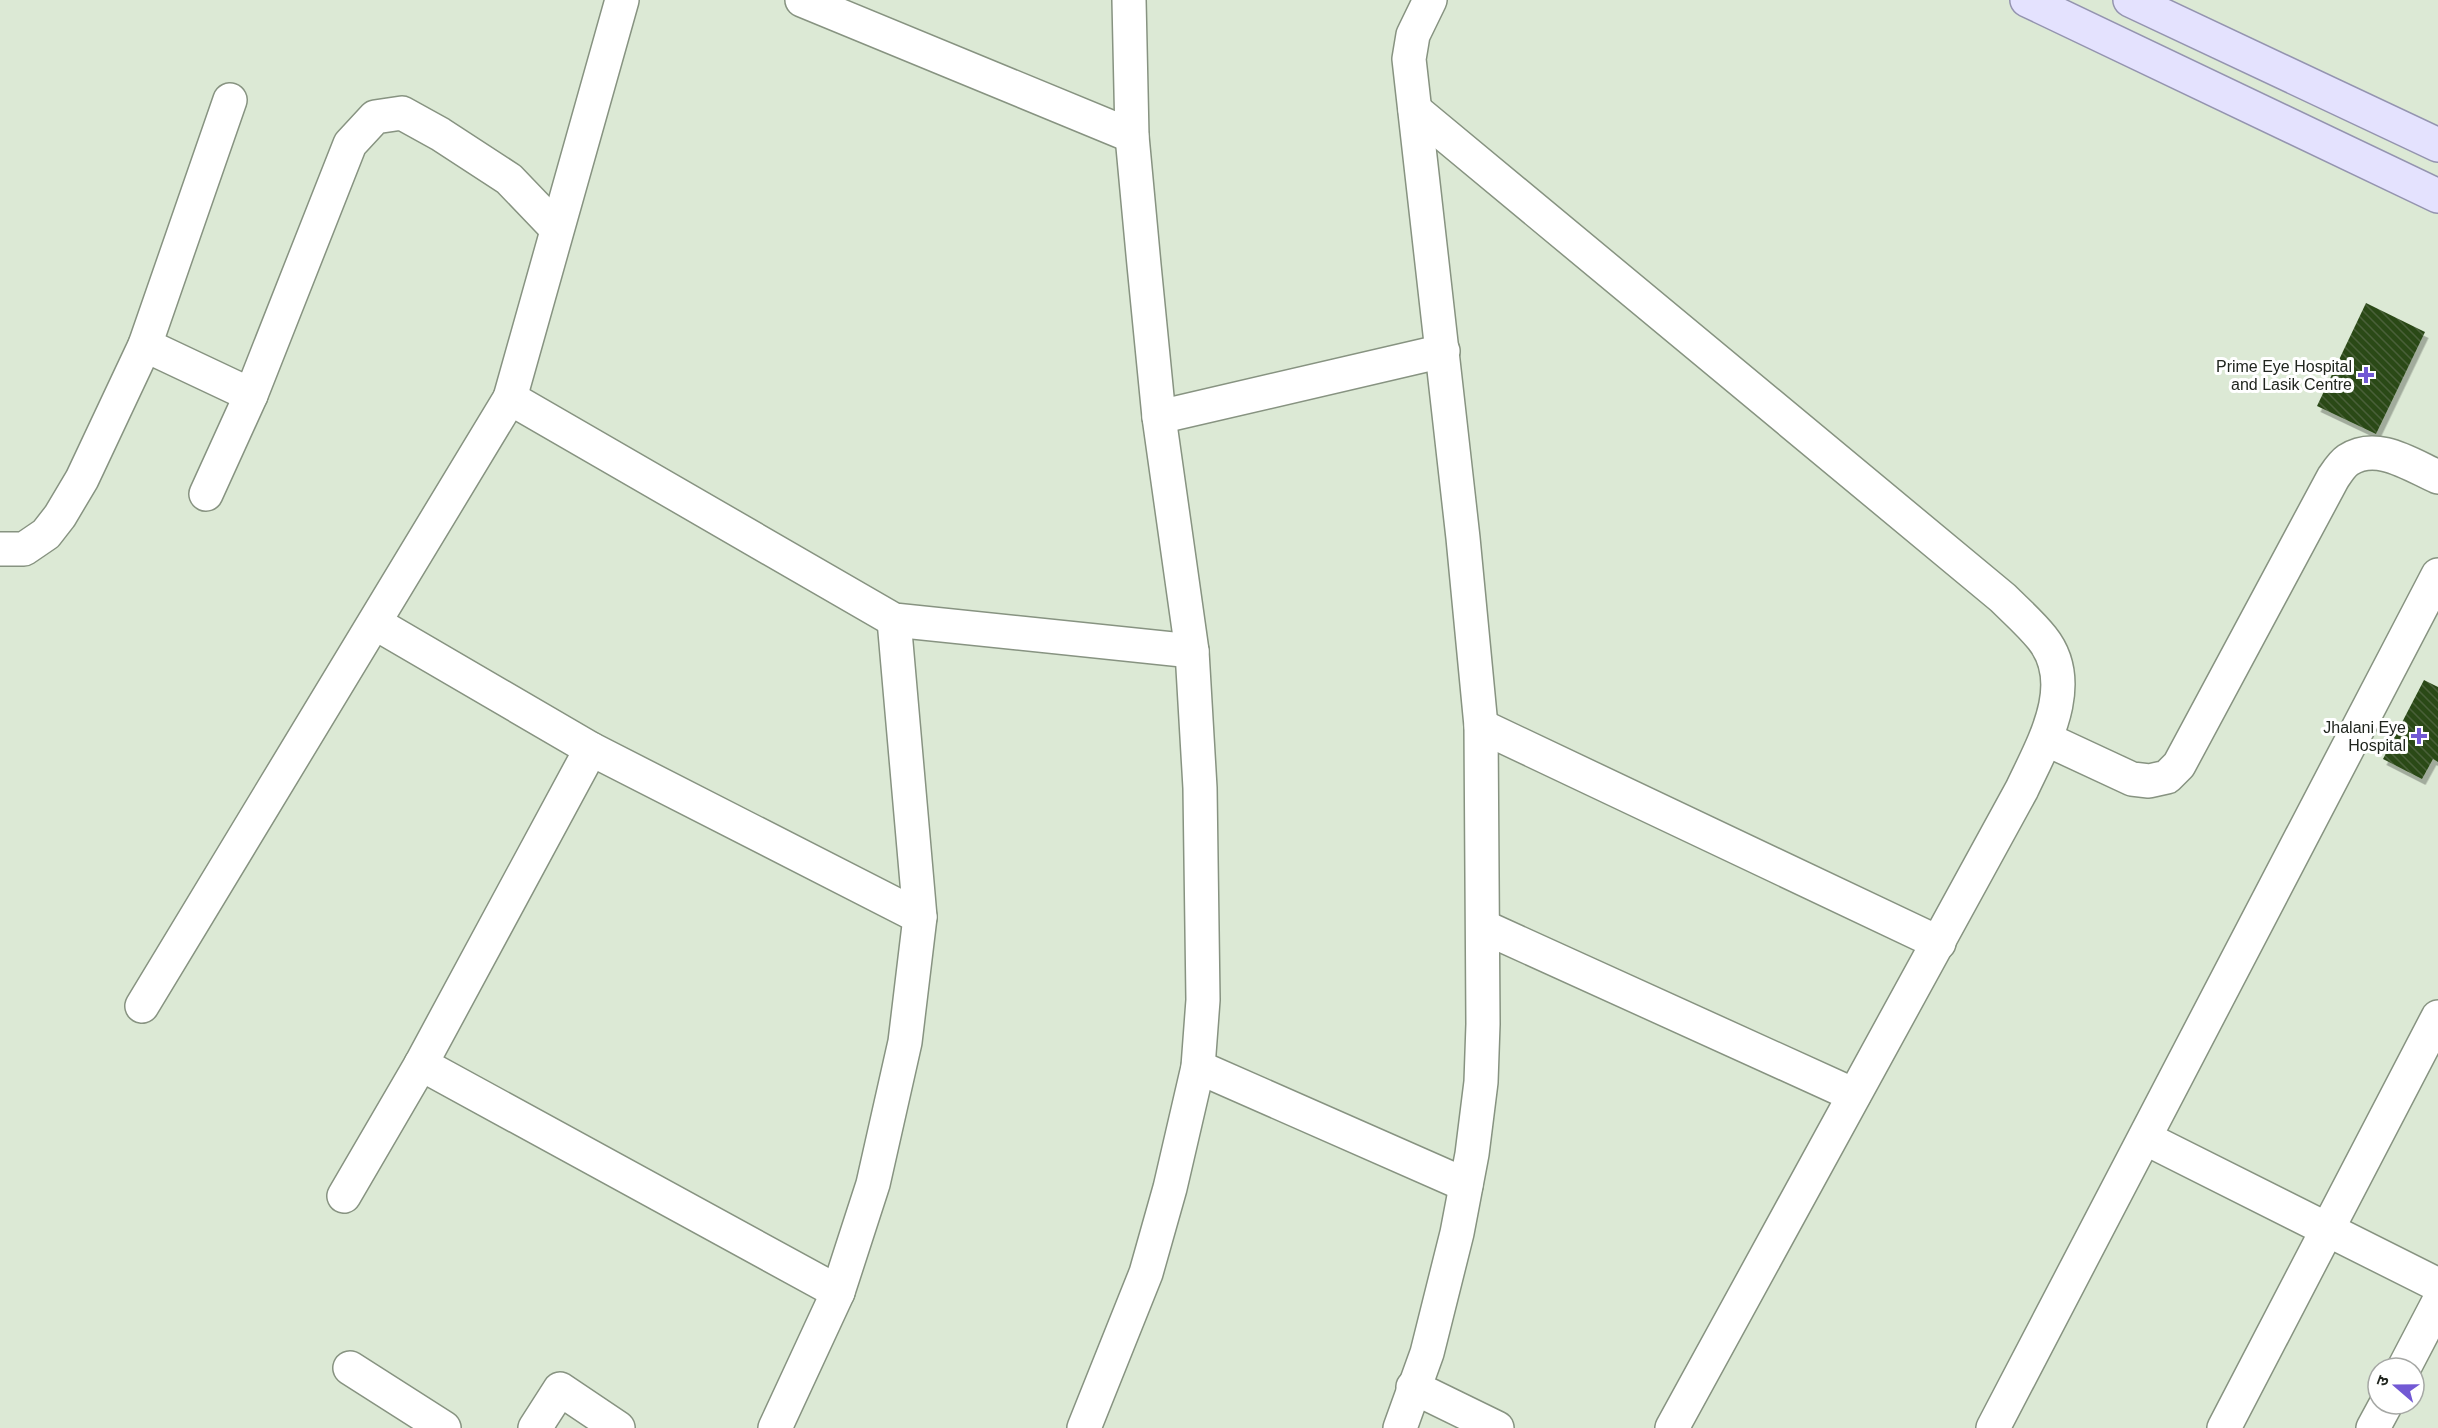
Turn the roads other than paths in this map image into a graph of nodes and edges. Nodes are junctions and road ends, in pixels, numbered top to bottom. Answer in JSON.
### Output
{"nodes":[{"id":1,"x":622,"y":0,"type":"edge"},
{"id":2,"x":802,"y":0,"type":"edge"},
{"id":3,"x":1129,"y":0,"type":"edge"},
{"id":4,"x":1430,"y":0,"type":"edge"},
{"id":5,"x":2027,"y":0,"type":"edge"},
{"id":6,"x":2130,"y":0,"type":"edge"},
{"id":7,"x":230,"y":100,"type":"dead end"},
{"id":8,"x":1415,"y":110,"type":"junction"},
{"id":9,"x":1132,"y":136,"type":"junction"},
{"id":10,"x":2438,"y":145,"type":"edge"},
{"id":11,"x":2438,"y":196,"type":"edge"},
{"id":12,"x":556,"y":228,"type":"junction"},
{"id":13,"x":145,"y":345,"type":"junction"},
{"id":14,"x":1443,"y":351,"type":"junction"},
{"id":15,"x":251,"y":395,"type":"junction"},
{"id":16,"x":510,"y":399,"type":"junction"},
{"id":17,"x":1159,"y":417,"type":"junction"},
{"id":18,"x":2438,"y":477,"type":"edge"},
{"id":19,"x":206,"y":494,"type":"dead end"},
{"id":20,"x":0,"y":549,"type":"edge"},
{"id":21,"x":2438,"y":574,"type":"edge"},
{"id":22,"x":894,"y":620,"type":"junction"},
{"id":23,"x":375,"y":622,"type":"junction"},
{"id":24,"x":1192,"y":651,"type":"junction"},
{"id":25,"x":1481,"y":726,"type":"junction"},
{"id":26,"x":2046,"y":739,"type":"junction"},
{"id":27,"x":591,"y":749,"type":"junction"},
{"id":28,"x":920,"y":917,"type":"junction"},
{"id":29,"x":1484,"y":927,"type":"junction"},
{"id":30,"x":1939,"y":943,"type":"junction"},
{"id":31,"x":142,"y":1006,"type":"dead end"},
{"id":32,"x":2438,"y":1017,"type":"edge"},
{"id":33,"x":421,"y":1064,"type":"junction"},
{"id":34,"x":1198,"y":1067,"type":"junction"},
{"id":35,"x":1854,"y":1095,"type":"junction"},
{"id":36,"x":2145,"y":1138,"type":"junction"},
{"id":37,"x":1466,"y":1185,"type":"junction"},
{"id":38,"x":344,"y":1196,"type":"dead end"},
{"id":39,"x":2328,"y":1230,"type":"junction"},
{"id":40,"x":2438,"y":1285,"type":"edge"},
{"id":41,"x":838,"y":1292,"type":"junction"},
{"id":42,"x":2438,"y":1303,"type":"edge"},
{"id":43,"x":2410,"y":1356,"type":"edge"},
{"id":44,"x":350,"y":1368,"type":"dead end"},
{"id":45,"x":1413,"y":1387,"type":"junction"},
{"id":46,"x":444,"y":1428,"type":"edge"},
{"id":47,"x":535,"y":1428,"type":"edge"},
{"id":48,"x":618,"y":1428,"type":"edge"},
{"id":49,"x":776,"y":1428,"type":"edge"},
{"id":50,"x":1084,"y":1428,"type":"edge"},
{"id":51,"x":1400,"y":1428,"type":"edge"},
{"id":52,"x":1497,"y":1428,"type":"edge"},
{"id":53,"x":1672,"y":1428,"type":"edge"},
{"id":54,"x":1993,"y":1428,"type":"edge"},
{"id":55,"x":2224,"y":1428,"type":"edge"}],
"edges":[{"from":1,"to":12,"type":"street"},
{"from":2,"to":9,"type":"street"},
{"from":3,"to":9,"type":"street"},
{"from":4,"to":8,"type":"street"},
{"from":5,"to":11,"type":"main road"},
{"from":6,"to":10,"type":"main road"},
{"from":7,"to":13,"type":"street"},
{"from":8,"to":14,"type":"street"},
{"from":8,"to":26,"type":"street"},
{"from":9,"to":17,"type":"street"},
{"from":12,"to":15,"type":"street"},
{"from":12,"to":16,"type":"street"},
{"from":13,"to":15,"type":"street"},
{"from":13,"to":20,"type":"street"},
{"from":14,"to":17,"type":"street"},
{"from":14,"to":25,"type":"street"},
{"from":15,"to":19,"type":"street"},
{"from":16,"to":22,"type":"street"},
{"from":16,"to":23,"type":"street"},
{"from":17,"to":24,"type":"street"},
{"from":18,"to":26,"type":"street"},
{"from":21,"to":36,"type":"street"},
{"from":22,"to":24,"type":"street"},
{"from":22,"to":28,"type":"street"},
{"from":23,"to":27,"type":"street"},
{"from":23,"to":31,"type":"street"},
{"from":24,"to":34,"type":"street"},
{"from":25,"to":29,"type":"street"},
{"from":25,"to":30,"type":"street"},
{"from":26,"to":30,"type":"street"},
{"from":27,"to":28,"type":"street"},
{"from":27,"to":33,"type":"street"},
{"from":28,"to":41,"type":"street"},
{"from":29,"to":35,"type":"street"},
{"from":29,"to":37,"type":"street"},
{"from":30,"to":35,"type":"street"},
{"from":32,"to":39,"type":"street"},
{"from":33,"to":38,"type":"street"},
{"from":33,"to":41,"type":"street"},
{"from":34,"to":37,"type":"street"},
{"from":34,"to":50,"type":"street"},
{"from":35,"to":53,"type":"street"},
{"from":36,"to":39,"type":"street"},
{"from":36,"to":54,"type":"street"},
{"from":37,"to":45,"type":"street"},
{"from":39,"to":40,"type":"street"},
{"from":39,"to":55,"type":"street"},
{"from":41,"to":49,"type":"street"},
{"from":42,"to":43,"type":"street"},
{"from":44,"to":46,"type":"street"},
{"from":45,"to":51,"type":"street"},
{"from":45,"to":52,"type":"street"},
{"from":47,"to":48,"type":"street"}]}
